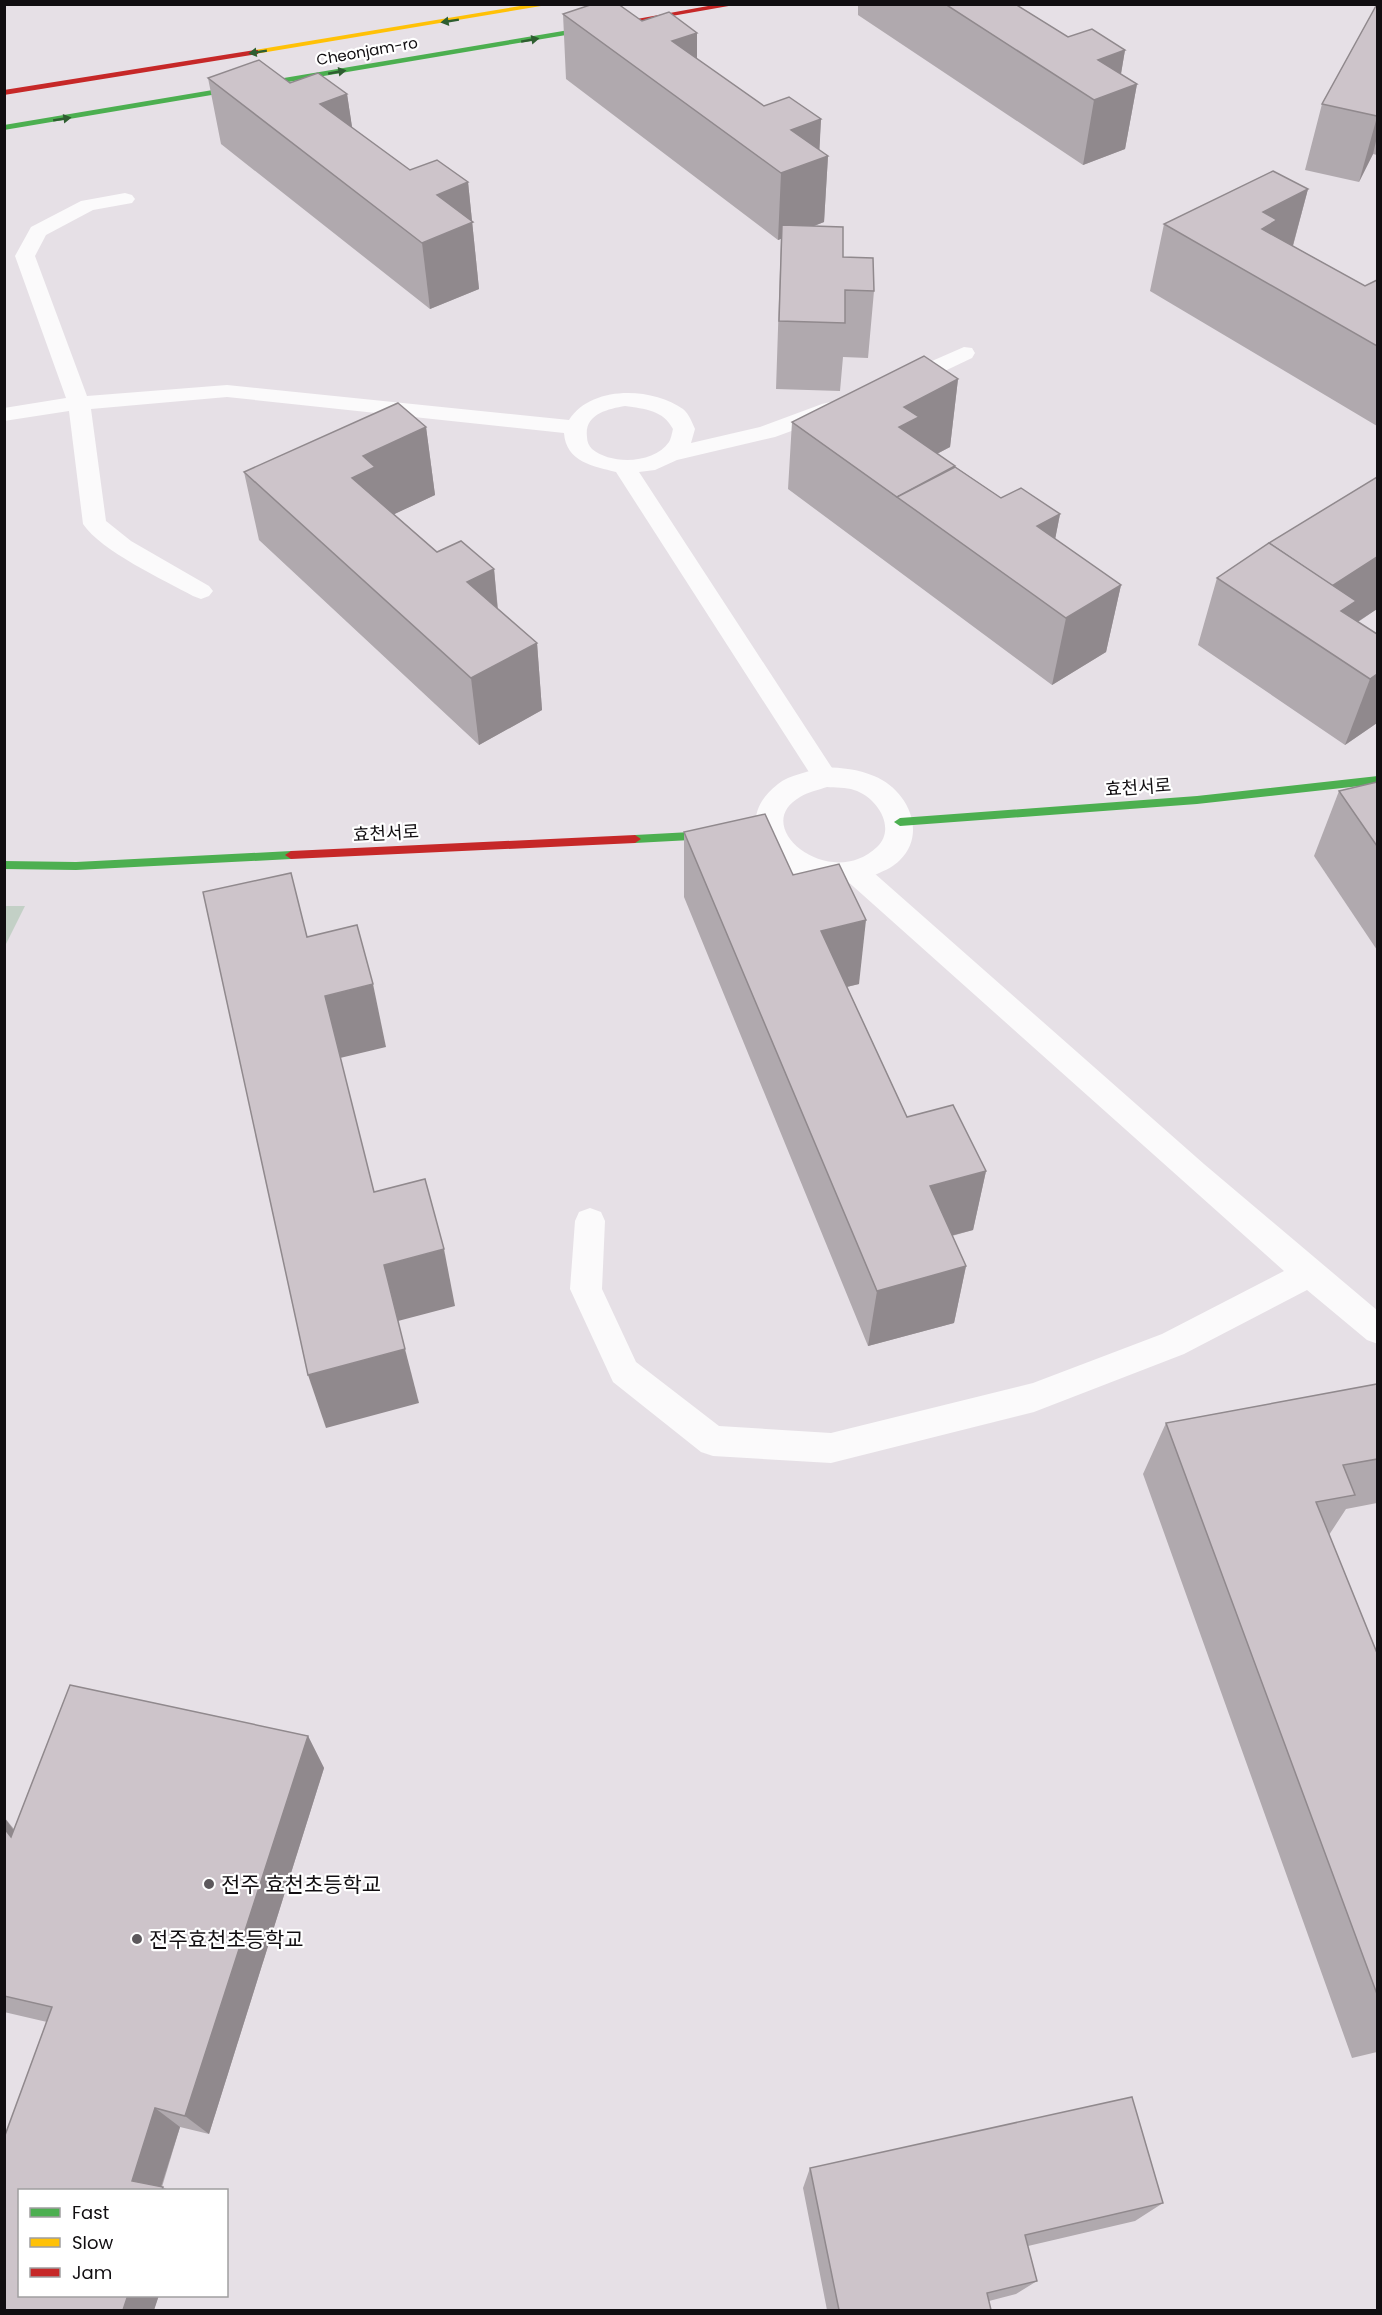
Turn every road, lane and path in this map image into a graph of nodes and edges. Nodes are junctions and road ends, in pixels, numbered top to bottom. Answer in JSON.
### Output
{"nodes":[{"id":1,"x":549,"y":4,"type":"edge"},
{"id":2,"x":736,"y":4,"type":"edge"},
{"id":3,"x":4,"y":93,"type":"edge"},
{"id":4,"x":4,"y":128,"type":"edge"},
{"id":5,"x":125,"y":199,"type":"dead end"},
{"id":6,"x":964,"y":353,"type":"dead end"},
{"id":7,"x":885,"y":389,"type":"edge"},
{"id":8,"x":853,"y":401,"type":"edge"},
{"id":9,"x":79,"y":402,"type":"junction"},
{"id":10,"x":4,"y":416,"type":"edge"},
{"id":11,"x":575,"y":427,"type":"junction"},
{"id":12,"x":672,"y":454,"type":"junction"},
{"id":13,"x":624,"y":467,"type":"junction"},
{"id":14,"x":201,"y":591,"type":"dead end"},
{"id":15,"x":825,"y":777,"type":"junction"},
{"id":16,"x":1377,"y":780,"type":"edge"},
{"id":17,"x":900,"y":822,"type":"junction"},
{"id":18,"x":757,"y":832,"type":"junction"},
{"id":19,"x":4,"y":865,"type":"edge"},
{"id":20,"x":855,"y":872,"type":"junction"},
{"id":21,"x":590,"y":1221,"type":"dead end"},
{"id":22,"x":1309,"y":1274,"type":"junction"},
{"id":23,"x":1377,"y":1330,"type":"edge"}],
"edges":[{"from":1,"to":3,"type":"street","name":"Cheonjam-ro","one_way":true},
{"from":4,"to":2,"type":"street","name":"Cheonjam-ro","one_way":true},
{"from":5,"to":9,"type":"lane"},
{"from":6,"to":7,"type":"lane"},
{"from":8,"to":12,"type":"lane"},
{"from":9,"to":10,"type":"lane"},
{"from":9,"to":11,"type":"lane"},
{"from":9,"to":14,"type":"lane"},
{"from":11,"to":12,"type":"lane"},
{"from":11,"to":13,"type":"lane"},
{"from":12,"to":13,"type":"lane"},
{"from":13,"to":15,"type":"lane"},
{"from":15,"to":17,"type":"street"},
{"from":15,"to":18,"type":"street"},
{"from":16,"to":17,"type":"street","name":"효천서로"},
{"from":17,"to":20,"type":"street"},
{"from":18,"to":19,"type":"street","name":"효천서로"},
{"from":18,"to":20,"type":"street"},
{"from":20,"to":22,"type":"lane"},
{"from":21,"to":22,"type":"lane"},
{"from":22,"to":23,"type":"lane"}]}
